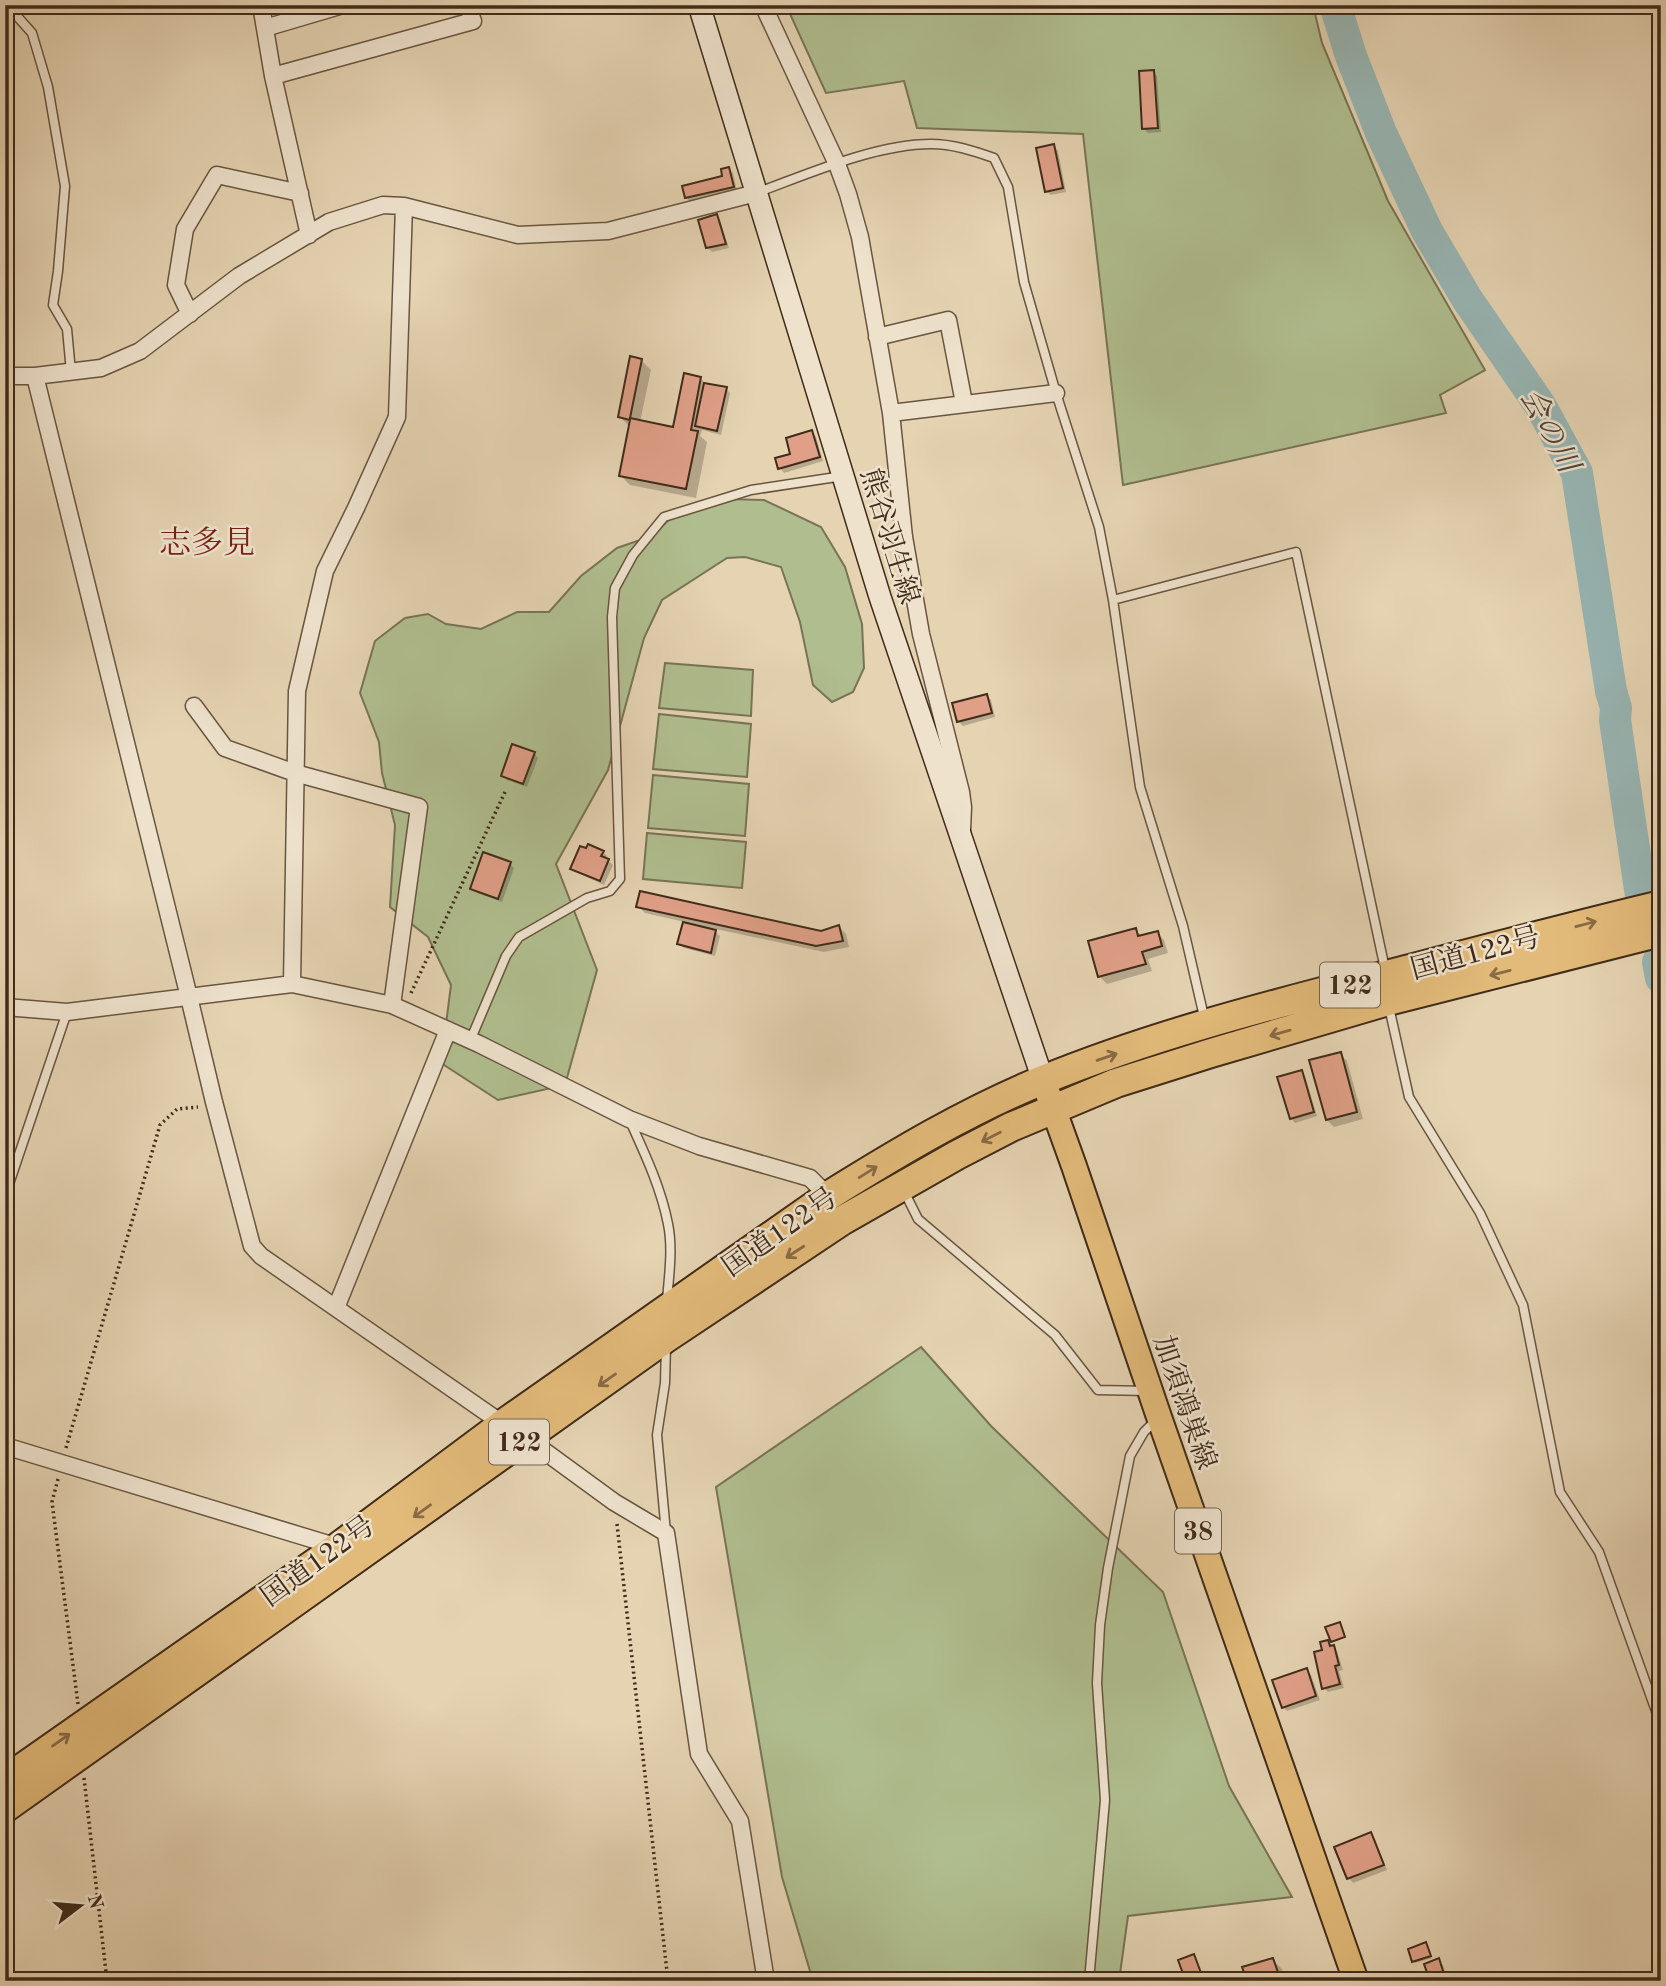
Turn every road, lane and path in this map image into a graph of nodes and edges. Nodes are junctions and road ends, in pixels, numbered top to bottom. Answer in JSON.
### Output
{"nodes":[{"id":1,"x":7,"y":5,"type":"edge"},
{"id":2,"x":261,"y":5,"type":"edge"},
{"id":3,"x":344,"y":5,"type":"edge"},
{"id":4,"x":467,"y":5,"type":"edge"},
{"id":5,"x":699,"y":5,"type":"edge"},
{"id":6,"x":763,"y":5,"type":"edge"},
{"id":7,"x":265,"y":28,"type":"junction"},
{"id":8,"x":274,"y":76,"type":"junction"},
{"id":9,"x":837,"y":164,"type":"junction"},
{"id":10,"x":300,"y":193,"type":"junction"},
{"id":11,"x":756,"y":193,"type":"junction"},
{"id":12,"x":404,"y":206,"type":"junction"},
{"id":13,"x":309,"y":235,"type":"junction"},
{"id":14,"x":190,"y":314,"type":"junction"},
{"id":15,"x":877,"y":337,"type":"junction"},
{"id":16,"x":71,"y":373,"type":"junction"},
{"id":17,"x":5,"y":376,"type":"edge"},
{"id":18,"x":35,"y":376,"type":"junction"},
{"id":19,"x":1056,"y":393,"type":"junction"},
{"id":20,"x":964,"y":403,"type":"junction"},
{"id":21,"x":891,"y":413,"type":"junction"},
{"id":22,"x":843,"y":476,"type":"junction"},
{"id":23,"x":1113,"y":600,"type":"junction"},
{"id":24,"x":194,"y":706,"type":"dead end"},
{"id":25,"x":295,"y":774,"type":"junction"},
{"id":26,"x":505,"y":792,"type":"dead end"},
{"id":27,"x":962,"y":843,"type":"junction"},
{"id":28,"x":1661,"y":905,"type":"edge"},
{"id":29,"x":1661,"y":932,"type":"edge"},
{"id":30,"x":292,"y":984,"type":"junction"},
{"id":31,"x":1387,"y":988,"type":"junction"},
{"id":32,"x":189,"y":997,"type":"junction"},
{"id":33,"x":5,"y":1007,"type":"edge"},
{"id":34,"x":397,"y":1008,"type":"junction"},
{"id":35,"x":67,"y":1013,"type":"junction"},
{"id":36,"x":1206,"y":1024,"type":"junction"},
{"id":37,"x":448,"y":1030,"type":"junction"},
{"id":38,"x":471,"y":1041,"type":"junction"},
{"id":39,"x":1043,"y":1080,"type":"junction"},
{"id":40,"x":215,"y":1106,"type":"junction"},
{"id":41,"x":1054,"y":1109,"type":"junction"},
{"id":42,"x":629,"y":1119,"type":"junction"},
{"id":43,"x":901,"y":1185,"type":"junction"},
{"id":44,"x":5,"y":1196,"type":"edge"},
{"id":45,"x":828,"y":1196,"type":"junction"},
{"id":46,"x":336,"y":1308,"type":"junction"},
{"id":47,"x":666,"y":1324,"type":"junction"},
{"id":48,"x":1150,"y":1392,"type":"junction"},
{"id":49,"x":1159,"y":1417,"type":"junction"},
{"id":50,"x":514,"y":1431,"type":"junction"},
{"id":51,"x":5,"y":1446,"type":"edge"},
{"id":52,"x":61,"y":1463,"type":"junction"},
{"id":53,"x":614,"y":1502,"type":"junction"},
{"id":54,"x":666,"y":1533,"type":"junction"},
{"id":55,"x":338,"y":1547,"type":"junction"},
{"id":56,"x":1661,"y":1725,"type":"edge"},
{"id":57,"x":80,"y":1726,"type":"junction"},
{"id":58,"x":82,"y":1755,"type":"junction"},
{"id":59,"x":5,"y":1780,"type":"edge"},
{"id":60,"x":5,"y":1808,"type":"edge"},
{"id":61,"x":107,"y":1981,"type":"edge"},
{"id":62,"x":667,"y":1981,"type":"edge"},
{"id":63,"x":766,"y":1981,"type":"edge"},
{"id":64,"x":1089,"y":1981,"type":"edge"},
{"id":65,"x":1356,"y":1981,"type":"edge"}],
"edges":[{"from":1,"to":16,"type":"lane"},
{"from":2,"to":7,"type":"street"},
{"from":3,"to":7,"type":"street"},
{"from":4,"to":8,"type":"street"},
{"from":5,"to":11,"type":"main road","name":"熊谷羽生線"},
{"from":6,"to":9,"type":"street"},
{"from":7,"to":8,"type":"street"},
{"from":8,"to":10,"type":"street"},
{"from":9,"to":11,"type":"lane"},
{"from":9,"to":15,"type":"street"},
{"from":9,"to":19,"type":"lane"},
{"from":10,"to":13,"type":"street"},
{"from":10,"to":14,"type":"street"},
{"from":11,"to":12,"type":"street"},
{"from":11,"to":22,"type":"main road","name":"熊谷羽生線"},
{"from":12,"to":13,"type":"street"},
{"from":12,"to":25,"type":"street"},
{"from":13,"to":14,"type":"street"},
{"from":14,"to":16,"type":"street"},
{"from":15,"to":20,"type":"street"},
{"from":15,"to":21,"type":"street"},
{"from":16,"to":18,"type":"street"},
{"from":17,"to":18,"type":"street"},
{"from":18,"to":32,"type":"street"},
{"from":19,"to":20,"type":"street"},
{"from":19,"to":23,"type":"lane"},
{"from":20,"to":21,"type":"street"},
{"from":21,"to":27,"type":"street"},
{"from":22,"to":27,"type":"main road","name":"熊谷羽生線"},
{"from":22,"to":38,"type":"lane"},
{"from":23,"to":31,"type":"lane"},
{"from":23,"to":36,"type":"lane"},
{"from":24,"to":25,"type":"street"},
{"from":25,"to":30,"type":"street"},
{"from":25,"to":34,"type":"street"},
{"from":26,"to":34,"type":"path"},
{"from":27,"to":39,"type":"main road","name":"熊谷羽生線"},
{"from":31,"to":28,"type":"highway","name":"国道122号","number":"122","one_way":true},
{"from":29,"to":31,"type":"highway","name":"国道122号","number":"122","one_way":true},
{"from":30,"to":32,"type":"street"},
{"from":30,"to":34,"type":"street"},
{"from":31,"to":36,"type":"highway","name":"国道122号","number":"122"},
{"from":31,"to":41,"type":"highway","name":"国道122号","number":"122","one_way":true},
{"from":31,"to":56,"type":"lane"},
{"from":32,"to":35,"type":"street"},
{"from":32,"to":40,"type":"street"},
{"from":33,"to":35,"type":"street"},
{"from":34,"to":37,"type":"street"},
{"from":35,"to":44,"type":"lane"},
{"from":39,"to":36,"type":"highway","name":"国道122号","number":"122","one_way":true},
{"from":37,"to":38,"type":"street"},
{"from":37,"to":46,"type":"street"},
{"from":38,"to":42,"type":"street"},
{"from":39,"to":41,"type":"main road","name":"加須鴻巣線","number":"38"},
{"from":45,"to":39,"type":"highway","name":"国道122号","number":"122","one_way":true},
{"from":40,"to":46,"type":"street"},
{"from":40,"to":52,"type":"path"},
{"from":41,"to":43,"type":"highway","name":"国道122号","number":"122","one_way":true},
{"from":41,"to":48,"type":"main road","name":"加須鴻巣線","number":"38"},
{"from":42,"to":45,"type":"street"},
{"from":42,"to":47,"type":"lane"},
{"from":43,"to":47,"type":"highway","name":"国道122号","number":"122","one_way":true},
{"from":43,"to":48,"type":"lane"},
{"from":45,"to":47,"type":"highway","name":"国道122号","number":"122"},
{"from":46,"to":50,"type":"street"},
{"from":47,"to":50,"type":"highway","name":"国道122号","number":"122"},
{"from":47,"to":54,"type":"lane"},
{"from":48,"to":49,"type":"main road","name":"加須鴻巣線","number":"38"},
{"from":49,"to":64,"type":"lane"},
{"from":49,"to":65,"type":"main road","name":"加須鴻巣線","number":"38"},
{"from":50,"to":53,"type":"street"},
{"from":50,"to":55,"type":"highway","name":"国道122号","number":"122"},
{"from":50,"to":58,"type":"highway","name":"国道122号","number":"122","one_way":true},
{"from":51,"to":52,"type":"street"},
{"from":52,"to":55,"type":"street"},
{"from":52,"to":57,"type":"path"},
{"from":53,"to":54,"type":"street"},
{"from":53,"to":62,"type":"path"},
{"from":54,"to":63,"type":"street"},
{"from":55,"to":57,"type":"highway","name":"国道122号","number":"122"},
{"from":59,"to":57,"type":"highway","name":"国道122号","number":"122","one_way":true},
{"from":58,"to":60,"type":"highway","name":"国道122号","number":"122"},
{"from":58,"to":61,"type":"path"}]}
